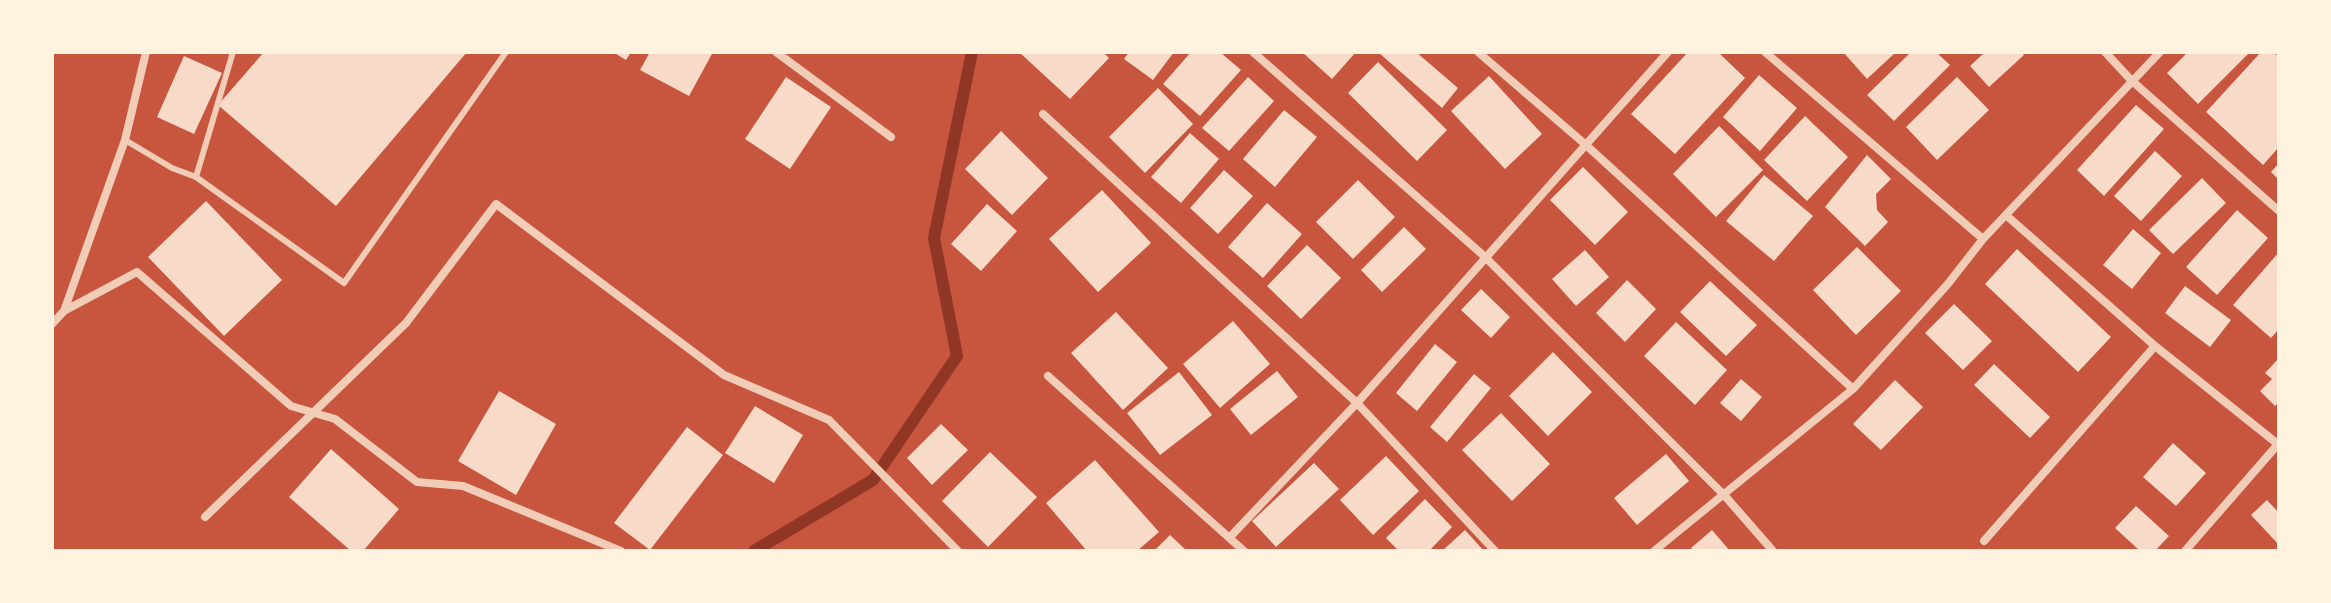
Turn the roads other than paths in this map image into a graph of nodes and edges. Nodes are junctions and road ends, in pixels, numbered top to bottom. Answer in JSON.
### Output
{"nodes":[{"id":1,"x":146,"y":52,"type":"edge"},
{"id":2,"x":233,"y":52,"type":"edge"},
{"id":3,"x":506,"y":52,"type":"edge"},
{"id":4,"x":776,"y":52,"type":"edge"},
{"id":5,"x":1253,"y":52,"type":"edge"},
{"id":6,"x":1478,"y":52,"type":"edge"},
{"id":7,"x":1668,"y":52,"type":"edge"},
{"id":8,"x":1765,"y":52,"type":"edge"},
{"id":9,"x":2105,"y":52,"type":"edge"},
{"id":10,"x":2160,"y":52,"type":"edge"},
{"id":11,"x":2131,"y":80,"type":"junction"},
{"id":12,"x":1043,"y":114,"type":"dead end"},
{"id":13,"x":891,"y":137,"type":"dead end"},
{"id":14,"x":125,"y":140,"type":"junction"},
{"id":15,"x":1586,"y":145,"type":"junction"},
{"id":16,"x":196,"y":177,"type":"junction"},
{"id":17,"x":2279,"y":211,"type":"edge"},
{"id":18,"x":2007,"y":216,"type":"junction"},
{"id":19,"x":1983,"y":239,"type":"junction"},
{"id":20,"x":1484,"y":256,"type":"junction"},
{"id":21,"x":64,"y":311,"type":"junction"},
{"id":22,"x":52,"y":324,"type":"edge"},
{"id":23,"x":2155,"y":346,"type":"junction"},
{"id":24,"x":1048,"y":376,"type":"dead end"},
{"id":25,"x":1853,"y":389,"type":"junction"},
{"id":26,"x":1357,"y":403,"type":"junction"},
{"id":27,"x":314,"y":413,"type":"junction"},
{"id":28,"x":2279,"y":444,"type":"edge"},
{"id":29,"x":1725,"y":496,"type":"junction"},
{"id":30,"x":205,"y":517,"type":"dead end"},
{"id":31,"x":1230,"y":537,"type":"junction"},
{"id":32,"x":1984,"y":541,"type":"dead end"},
{"id":33,"x":621,"y":551,"type":"edge"},
{"id":34,"x":958,"y":551,"type":"edge"},
{"id":35,"x":1244,"y":551,"type":"edge"},
{"id":36,"x":1495,"y":551,"type":"edge"},
{"id":37,"x":1654,"y":551,"type":"edge"},
{"id":38,"x":1773,"y":551,"type":"edge"},
{"id":39,"x":2185,"y":551,"type":"edge"}],
"edges":[{"from":1,"to":14,"type":"street"},
{"from":2,"to":16,"type":"lane"},
{"from":3,"to":16,"type":"lane"},
{"from":4,"to":13,"type":"street"},
{"from":5,"to":20,"type":"street"},
{"from":6,"to":15,"type":"street"},
{"from":7,"to":15,"type":"street"},
{"from":8,"to":19,"type":"street"},
{"from":9,"to":11,"type":"street"},
{"from":10,"to":11,"type":"street"},
{"from":11,"to":17,"type":"street"},
{"from":11,"to":18,"type":"street"},
{"from":12,"to":26,"type":"street"},
{"from":14,"to":16,"type":"lane"},
{"from":14,"to":21,"type":"street"},
{"from":15,"to":20,"type":"street"},
{"from":15,"to":25,"type":"street"},
{"from":18,"to":19,"type":"street"},
{"from":18,"to":23,"type":"street"},
{"from":19,"to":25,"type":"street"},
{"from":20,"to":26,"type":"street"},
{"from":20,"to":29,"type":"street"},
{"from":21,"to":22,"type":"street"},
{"from":21,"to":27,"type":"street"},
{"from":23,"to":28,"type":"street"},
{"from":23,"to":32,"type":"street"},
{"from":24,"to":31,"type":"street"},
{"from":25,"to":29,"type":"street"},
{"from":26,"to":31,"type":"street"},
{"from":26,"to":36,"type":"street"},
{"from":27,"to":30,"type":"street"},
{"from":27,"to":33,"type":"street"},
{"from":27,"to":34,"type":"street"},
{"from":28,"to":39,"type":"street"},
{"from":29,"to":37,"type":"street"},
{"from":29,"to":38,"type":"street"},
{"from":31,"to":35,"type":"street"}]}
